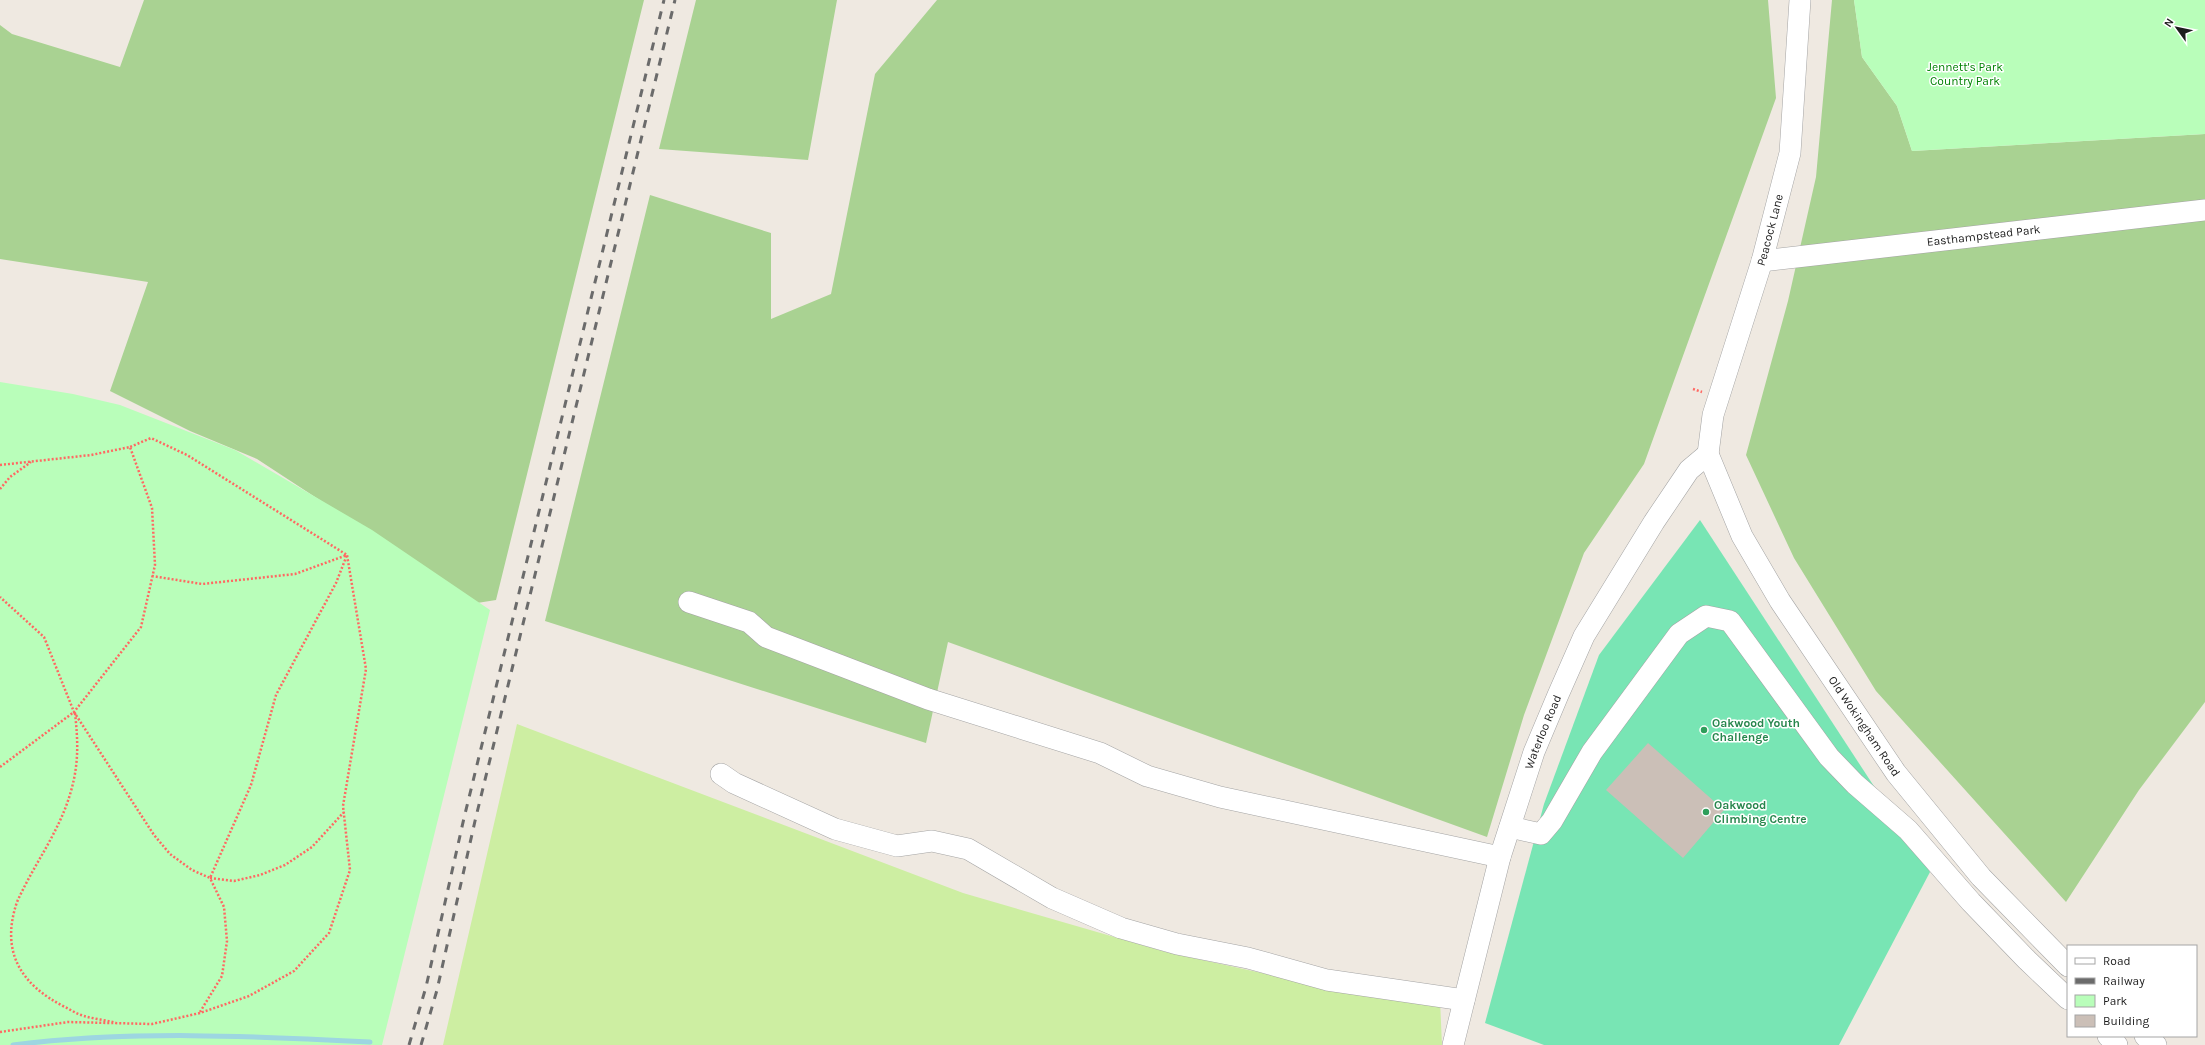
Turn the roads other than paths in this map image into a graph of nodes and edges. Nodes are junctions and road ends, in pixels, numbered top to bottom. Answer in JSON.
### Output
{"nodes":[{"id":1,"x":1800,"y":0,"type":"edge"},
{"id":2,"x":2205,"y":210,"type":"edge"},
{"id":3,"x":1762,"y":261,"type":"junction"},
{"id":4,"x":1708,"y":454,"type":"junction"},
{"id":5,"x":689,"y":602,"type":"dead end"},
{"id":6,"x":722,"y":774,"type":"dead end"},
{"id":7,"x":1510,"y":827,"type":"junction"},
{"id":8,"x":1500,"y":857,"type":"junction"},
{"id":9,"x":2067,"y":965,"type":"edge"},
{"id":10,"x":2067,"y":998,"type":"edge"},
{"id":11,"x":1464,"y":1000,"type":"junction"},
{"id":12,"x":2109,"y":1037,"type":"edge"},
{"id":13,"x":2146,"y":1037,"type":"edge"},
{"id":14,"x":1453,"y":1045,"type":"edge"},
{"id":15,"x":2117,"y":1045,"type":"edge"},
{"id":16,"x":2156,"y":1045,"type":"edge"}],
"edges":[{"from":1,"to":3,"type":"street","name":"Peacock Lane"},
{"from":2,"to":3,"type":"street","name":"Easthampstead Park"},
{"from":3,"to":4,"type":"street","name":"Peacock Lane"},
{"from":4,"to":7,"type":"street","name":"Waterloo Road"},
{"from":4,"to":9,"type":"street","name":"Old Wokingham Road"},
{"from":5,"to":8,"type":"street"},
{"from":6,"to":11,"type":"street"},
{"from":7,"to":8,"type":"street","name":"Waterloo Road"},
{"from":7,"to":10,"type":"street"},
{"from":8,"to":11,"type":"street","name":"Waterloo Road"},
{"from":11,"to":14,"type":"street","name":"Waterloo Road"},
{"from":12,"to":15,"type":"street"},
{"from":13,"to":16,"type":"street"}]}
